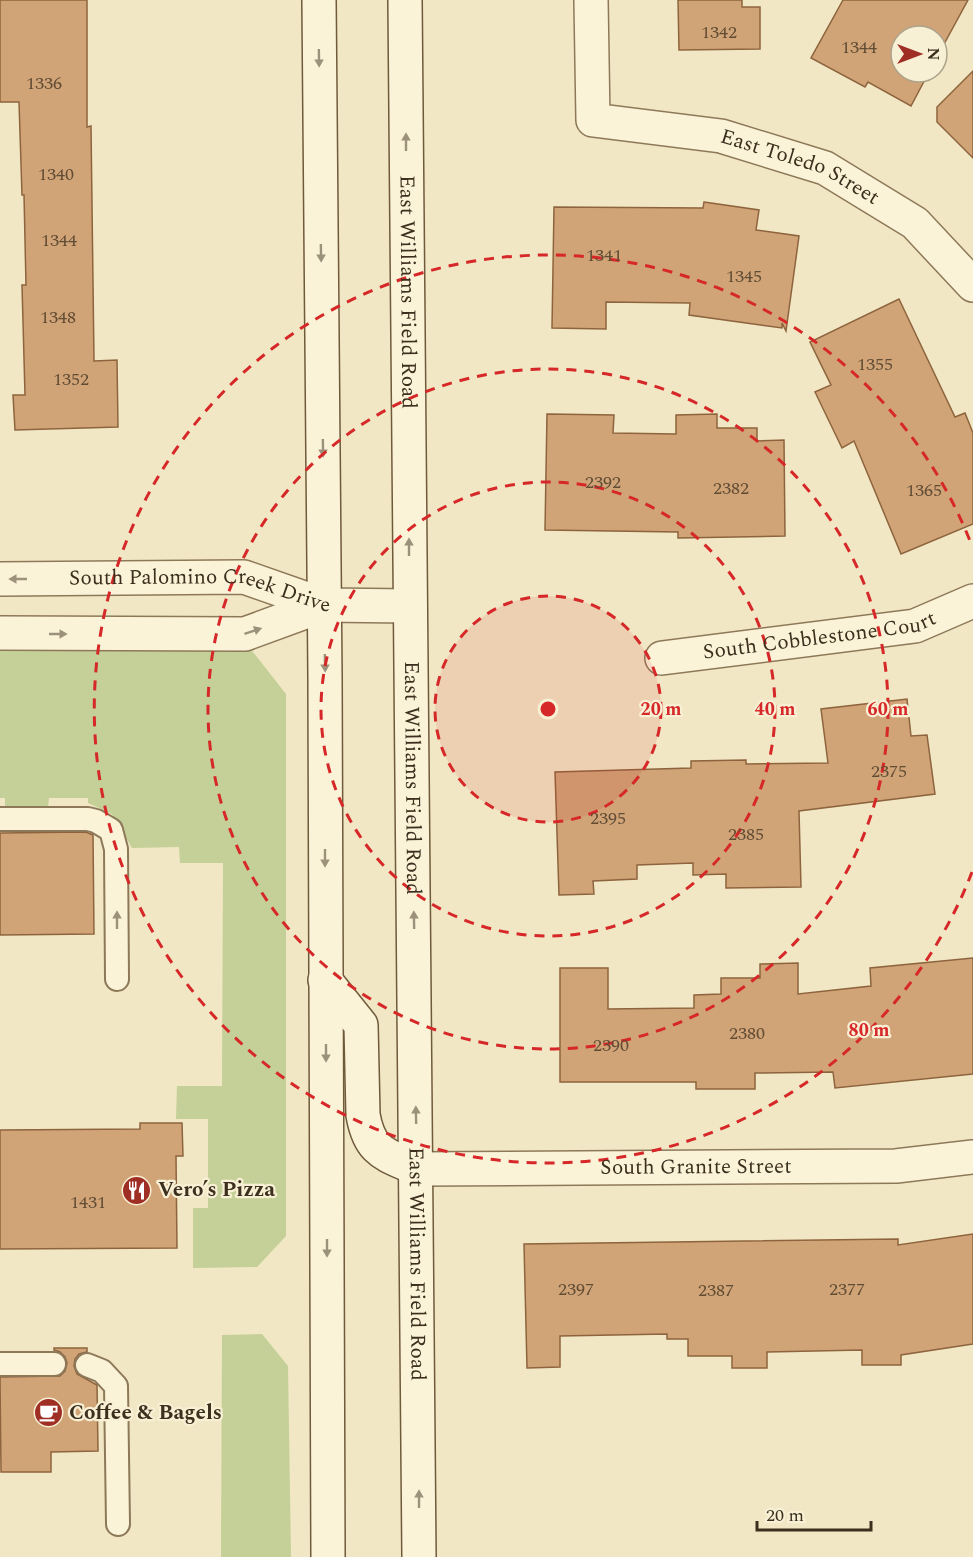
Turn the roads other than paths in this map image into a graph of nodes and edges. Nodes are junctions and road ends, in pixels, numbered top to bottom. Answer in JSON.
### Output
{"nodes":[{"id":1,"x":319,"y":0,"type":"edge"},
{"id":2,"x":405,"y":0,"type":"edge"},
{"id":3,"x":591,"y":0,"type":"edge"},
{"id":4,"x":973,"y":285,"type":"edge"},
{"id":5,"x":0,"y":579,"type":"edge"},
{"id":6,"x":973,"y":601,"type":"edge"},
{"id":7,"x":324,"y":605,"type":"junction"},
{"id":8,"x":410,"y":606,"type":"junction"},
{"id":9,"x":0,"y":633,"type":"edge"},
{"id":10,"x":662,"y":658,"type":"dead end"},
{"id":11,"x":0,"y":819,"type":"edge"},
{"id":12,"x":117,"y":979,"type":"dead end"},
{"id":13,"x":325,"y":980,"type":"junction"},
{"id":14,"x":973,"y":1157,"type":"edge"},
{"id":15,"x":417,"y":1169,"type":"junction"},
{"id":16,"x":0,"y":1364,"type":"edge"},
{"id":17,"x":54,"y":1364,"type":"dead end"},
{"id":18,"x":87,"y":1365,"type":"dead end"},
{"id":19,"x":118,"y":1524,"type":"dead end"},
{"id":20,"x":327,"y":1557,"type":"edge"},
{"id":21,"x":419,"y":1557,"type":"edge"}],
"edges":[{"from":1,"to":7,"type":"main road","one_way":true},
{"from":8,"to":2,"type":"main road","name":"East Williams Field Road","one_way":true},
{"from":3,"to":4,"type":"main road","name":"East Toledo Street"},
{"from":7,"to":5,"type":"main road","name":"South Palomino Creek Drive","one_way":true},
{"from":6,"to":10,"type":"main road","name":"South Cobblestone Court"},
{"from":7,"to":8,"type":"main road"},
{"from":9,"to":7,"type":"main road","name":"South Palomino Creek Drive","one_way":true},
{"from":7,"to":13,"type":"main road","one_way":true},
{"from":15,"to":8,"type":"main road","name":"East Williams Field Road","one_way":true},
{"from":12,"to":11,"type":"lane","one_way":true},
{"from":13,"to":15,"type":"main road"},
{"from":13,"to":20,"type":"main road","one_way":true},
{"from":14,"to":15,"type":"main road","name":"South Granite Street"},
{"from":21,"to":15,"type":"main road","name":"East Williams Field Road","one_way":true},
{"from":16,"to":17,"type":"lane"},
{"from":18,"to":19,"type":"lane"}]}
